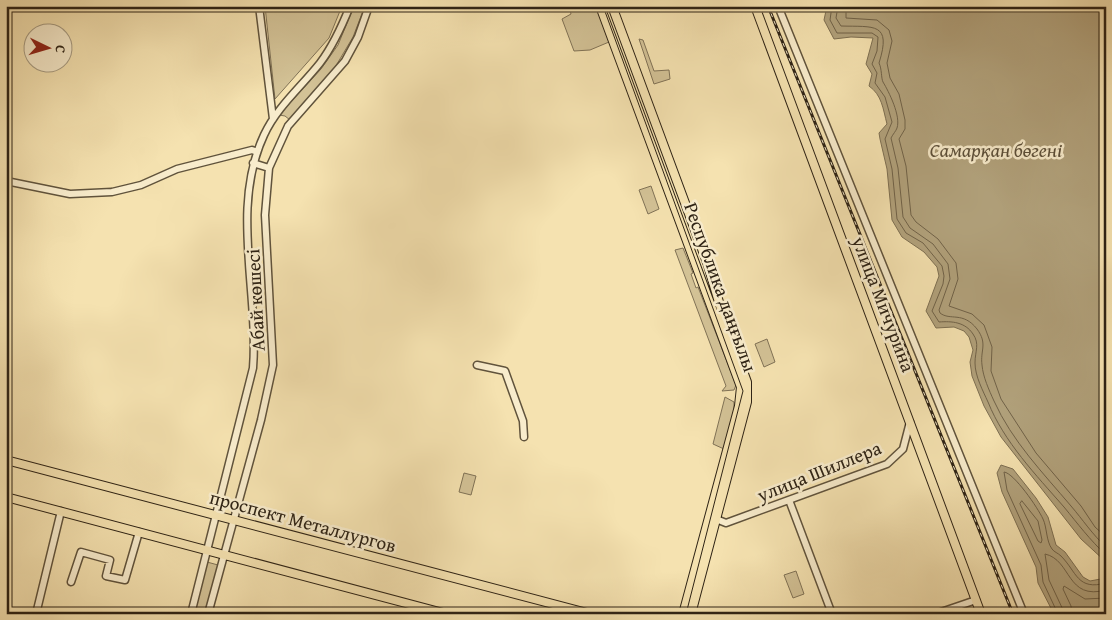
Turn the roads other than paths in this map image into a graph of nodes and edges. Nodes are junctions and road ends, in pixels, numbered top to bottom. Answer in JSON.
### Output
{"nodes":[{"id":1,"x":259,"y":6,"type":"edge"},
{"id":2,"x":350,"y":6,"type":"edge"},
{"id":3,"x":369,"y":6,"type":"edge"},
{"id":4,"x":600,"y":6,"type":"edge"},
{"id":5,"x":612,"y":6,"type":"edge"},
{"id":6,"x":755,"y":6,"type":"edge"},
{"id":7,"x":778,"y":6,"type":"edge"},
{"id":8,"x":273,"y":119,"type":"junction"},
{"id":9,"x":257,"y":152,"type":"junction"},
{"id":10,"x":253,"y":163,"type":"junction"},
{"id":11,"x":269,"y":168,"type":"junction"},
{"id":12,"x":6,"y":181,"type":"edge"},
{"id":13,"x":477,"y":365,"type":"dead end"},
{"id":14,"x":910,"y":421,"type":"junction"},
{"id":15,"x":524,"y":437,"type":"dead end"},
{"id":16,"x":6,"y":460,"type":"edge"},
{"id":17,"x":6,"y":497,"type":"edge"},
{"id":18,"x":790,"y":500,"type":"junction"},
{"id":19,"x":61,"y":511,"type":"junction"},
{"id":20,"x":216,"y":514,"type":"junction"},
{"id":21,"x":233,"y":519,"type":"junction"},
{"id":22,"x":716,"y":519,"type":"junction"},
{"id":23,"x":139,"y":532,"type":"junction"},
{"id":24,"x":208,"y":551,"type":"junction"},
{"id":25,"x":224,"y":554,"type":"junction"},
{"id":26,"x":71,"y":582,"type":"dead end"},
{"id":27,"x":976,"y":600,"type":"junction"},
{"id":28,"x":36,"y":614,"type":"edge"},
{"id":29,"x":191,"y":614,"type":"edge"},
{"id":30,"x":208,"y":614,"type":"edge"},
{"id":31,"x":447,"y":614,"type":"edge"},
{"id":32,"x":591,"y":614,"type":"edge"},
{"id":33,"x":683,"y":614,"type":"edge"},
{"id":34,"x":691,"y":614,"type":"edge"},
{"id":35,"x":832,"y":614,"type":"edge"},
{"id":36,"x":935,"y":614,"type":"edge"},
{"id":37,"x":981,"y":614,"type":"edge"},
{"id":38,"x":1024,"y":614,"type":"edge"}],
"edges":[{"from":1,"to":8,"type":"street"},
{"from":2,"to":8,"type":"street","name":"Абай көшесі"},
{"from":3,"to":11,"type":"street","name":"Абай көшесі"},
{"from":4,"to":33,"type":"main road","name":"Республика даңғылы"},
{"from":5,"to":22,"type":"main road","name":"Республика даңғылы"},
{"from":6,"to":14,"type":"main road","name":"улица Мичурина"},
{"from":7,"to":38,"type":"street"},
{"from":8,"to":9,"type":"street","name":"Абай көшесі"},
{"from":9,"to":10,"type":"street","name":"Абай көшесі"},
{"from":9,"to":12,"type":"street"},
{"from":10,"to":11,"type":"street"},
{"from":10,"to":20,"type":"street","name":"Абай көшесі"},
{"from":11,"to":21,"type":"street","name":"Абай көшесі"},
{"from":13,"to":15,"type":"street"},
{"from":14,"to":18,"type":"street","name":"улица Шиллера"},
{"from":14,"to":27,"type":"main road","name":"улица Мичурина"},
{"from":16,"to":20,"type":"main road","name":"проспект Металлургов"},
{"from":17,"to":19,"type":"main road"},
{"from":18,"to":22,"type":"street","name":"улица Шиллера"},
{"from":18,"to":35,"type":"street"},
{"from":19,"to":23,"type":"main road"},
{"from":19,"to":28,"type":"street"},
{"from":20,"to":21,"type":"main road","name":"проспект Металлургов"},
{"from":20,"to":24,"type":"street","name":"Абай көшесі"},
{"from":21,"to":25,"type":"street","name":"Абай көшесі"},
{"from":21,"to":32,"type":"main road","name":"проспект Металлургов"},
{"from":22,"to":34,"type":"main road","name":"Республика даңғылы"},
{"from":23,"to":24,"type":"main road"},
{"from":23,"to":26,"type":"street"},
{"from":24,"to":25,"type":"main road"},
{"from":24,"to":29,"type":"street","name":"Абай көшесі"},
{"from":25,"to":30,"type":"street","name":"Абай көшесі"},
{"from":25,"to":31,"type":"main road"},
{"from":27,"to":36,"type":"street"},
{"from":27,"to":37,"type":"main road","name":"улица Мичурина"}]}
